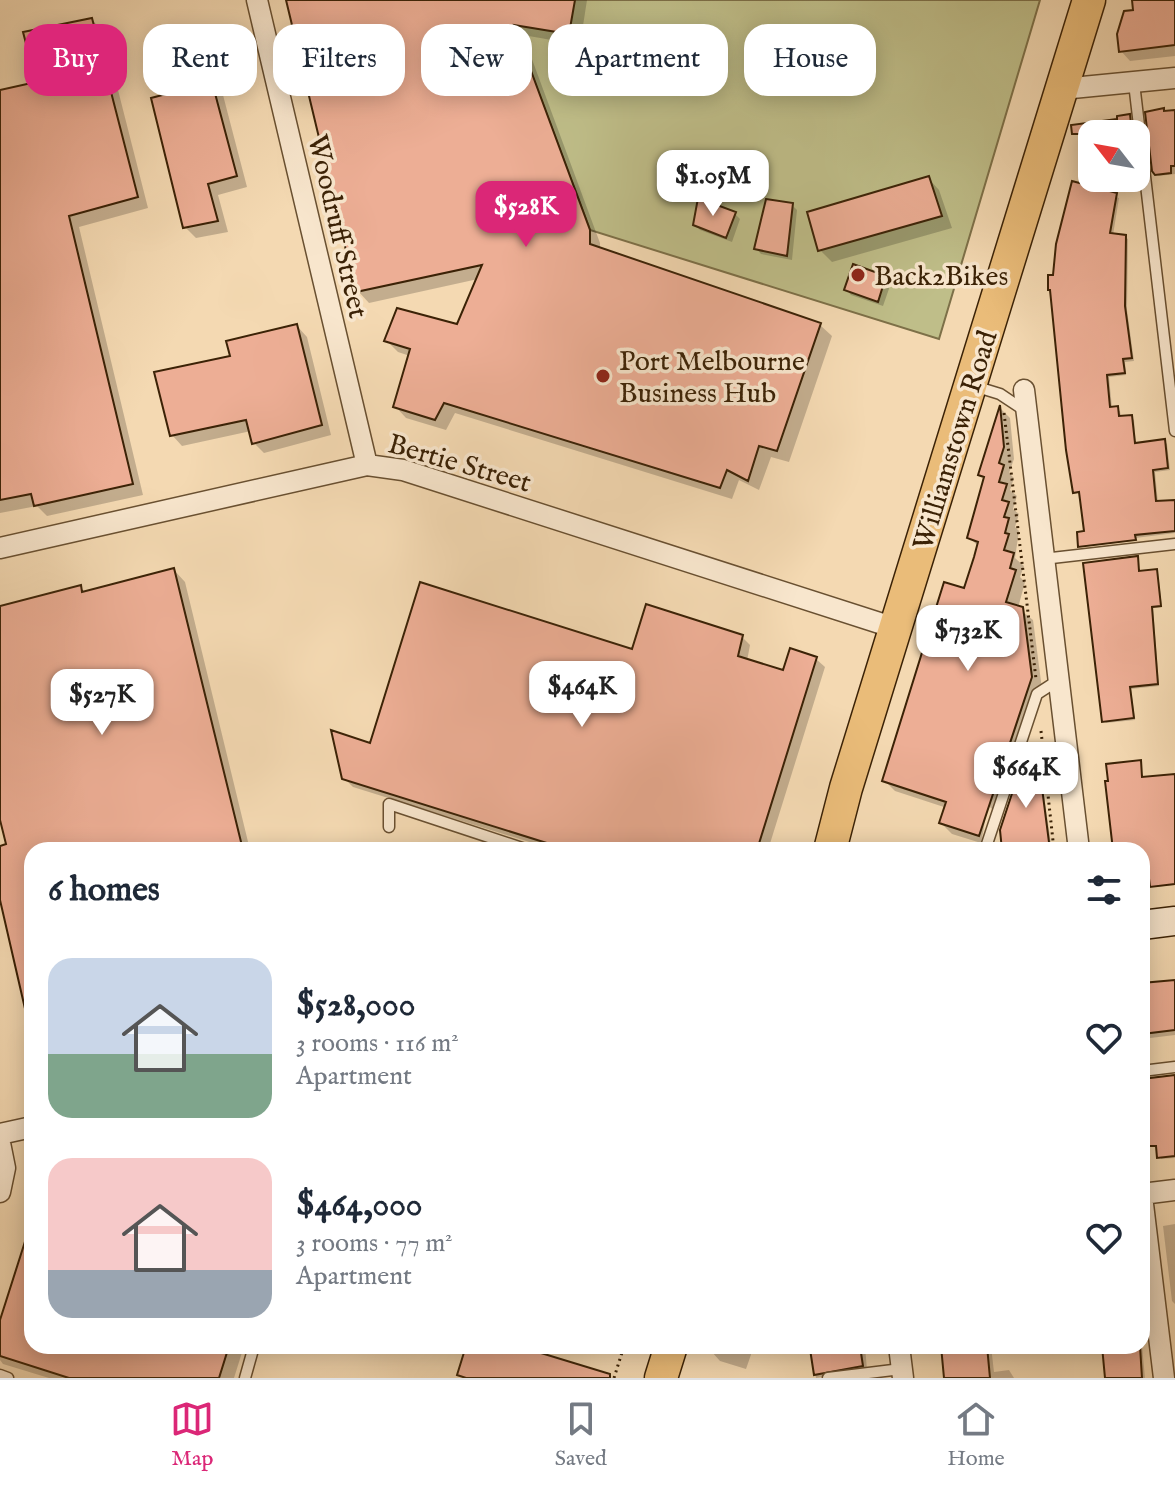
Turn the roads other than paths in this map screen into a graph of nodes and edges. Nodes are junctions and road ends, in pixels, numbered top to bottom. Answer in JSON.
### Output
{"nodes":[{"id":1,"x":257,"y":0,"type":"edge"},
{"id":2,"x":1089,"y":0,"type":"edge"},
{"id":3,"x":1175,"y":78,"type":"edge"},
{"id":4,"x":1134,"y":83,"type":"junction"},
{"id":5,"x":1062,"y":89,"type":"junction"},
{"id":6,"x":971,"y":385,"type":"junction"},
{"id":7,"x":1024,"y":390,"type":"dead end"},
{"id":8,"x":1026,"y":411,"type":"junction"},
{"id":9,"x":1175,"y":431,"type":"edge"},
{"id":10,"x":367,"y":465,"type":"junction"},
{"id":11,"x":1175,"y":544,"type":"edge"},
{"id":12,"x":0,"y":548,"type":"edge"},
{"id":13,"x":1043,"y":559,"type":"junction"},
{"id":14,"x":895,"y":628,"type":"junction"},
{"id":15,"x":1057,"y":681,"type":"junction"},
{"id":16,"x":846,"y":788,"type":"junction"},
{"id":17,"x":451,"y":823,"type":"junction"},
{"id":18,"x":389,"y":827,"type":"dead end"},
{"id":19,"x":449,"y":838,"type":"dead end"},
{"id":20,"x":505,"y":842,"type":"edge"},
{"id":21,"x":820,"y":842,"type":"edge"},
{"id":22,"x":832,"y":842,"type":"edge"},
{"id":23,"x":988,"y":842,"type":"edge"},
{"id":24,"x":1078,"y":842,"type":"edge"},
{"id":25,"x":1175,"y":921,"type":"edge"},
{"id":26,"x":1150,"y":924,"type":"edge"},
{"id":27,"x":1175,"y":939,"type":"edge"},
{"id":28,"x":1150,"y":941,"type":"edge"},
{"id":29,"x":1175,"y":1067,"type":"edge"},
{"id":30,"x":1150,"y":1070,"type":"edge"},
{"id":31,"x":24,"y":1129,"type":"edge"},
{"id":32,"x":0,"y":1134,"type":"edge"},
{"id":33,"x":0,"y":1143,"type":"edge"},
{"id":34,"x":1175,"y":1190,"type":"edge"},
{"id":35,"x":0,"y":1192,"type":"edge"},
{"id":36,"x":1150,"y":1194,"type":"edge"},
{"id":37,"x":1150,"y":1316,"type":"edge"},
{"id":38,"x":252,"y":1354,"type":"edge"},
{"id":39,"x":668,"y":1354,"type":"edge"},
{"id":40,"x":900,"y":1354,"type":"edge"},
{"id":41,"x":902,"y":1374,"type":"edge"},
{"id":42,"x":0,"y":1375,"type":"edge"},
{"id":43,"x":8,"y":1378,"type":"edge"},
{"id":44,"x":245,"y":1378,"type":"edge"},
{"id":45,"x":661,"y":1378,"type":"edge"},
{"id":46,"x":828,"y":1378,"type":"edge"},
{"id":47,"x":1164,"y":1378,"type":"edge"}],
"edges":[{"from":1,"to":10,"type":"street","name":"Woodruff Street"},
{"from":2,"to":5,"type":"main road","name":"Williamstown Road"},
{"from":3,"to":4,"type":"street"},
{"from":4,"to":5,"type":"street"},
{"from":4,"to":9,"type":"lane"},
{"from":5,"to":6,"type":"main road","name":"Williamstown Road"},
{"from":6,"to":8,"type":"lane"},
{"from":6,"to":14,"type":"main road","name":"Williamstown Road"},
{"from":7,"to":8,"type":"street"},
{"from":8,"to":13,"type":"street"},
{"from":10,"to":12,"type":"street","name":"Bertie Street"},
{"from":10,"to":14,"type":"street","name":"Bertie Street"},
{"from":11,"to":13,"type":"lane"},
{"from":13,"to":15,"type":"street"},
{"from":14,"to":16,"type":"main road","name":"Williamstown Road"},
{"from":15,"to":23,"type":"lane"},
{"from":15,"to":24,"type":"street"},
{"from":16,"to":21,"type":"main road","name":"Williamstown Road"},
{"from":16,"to":22,"type":"main road","name":"Williamstown Road"},
{"from":17,"to":18,"type":"lane"},
{"from":17,"to":19,"type":"lane"},
{"from":17,"to":20,"type":"lane"},
{"from":25,"to":26,"type":"street"},
{"from":27,"to":28,"type":"street"},
{"from":29,"to":30,"type":"lane"},
{"from":31,"to":32,"type":"street"},
{"from":33,"to":35,"type":"street"},
{"from":34,"to":36,"type":"street"},
{"from":37,"to":47,"type":"street"},
{"from":38,"to":44,"type":"lane"},
{"from":39,"to":45,"type":"main road"},
{"from":40,"to":41,"type":"street"},
{"from":41,"to":46,"type":"lane"},
{"from":42,"to":43,"type":"lane"}]}
